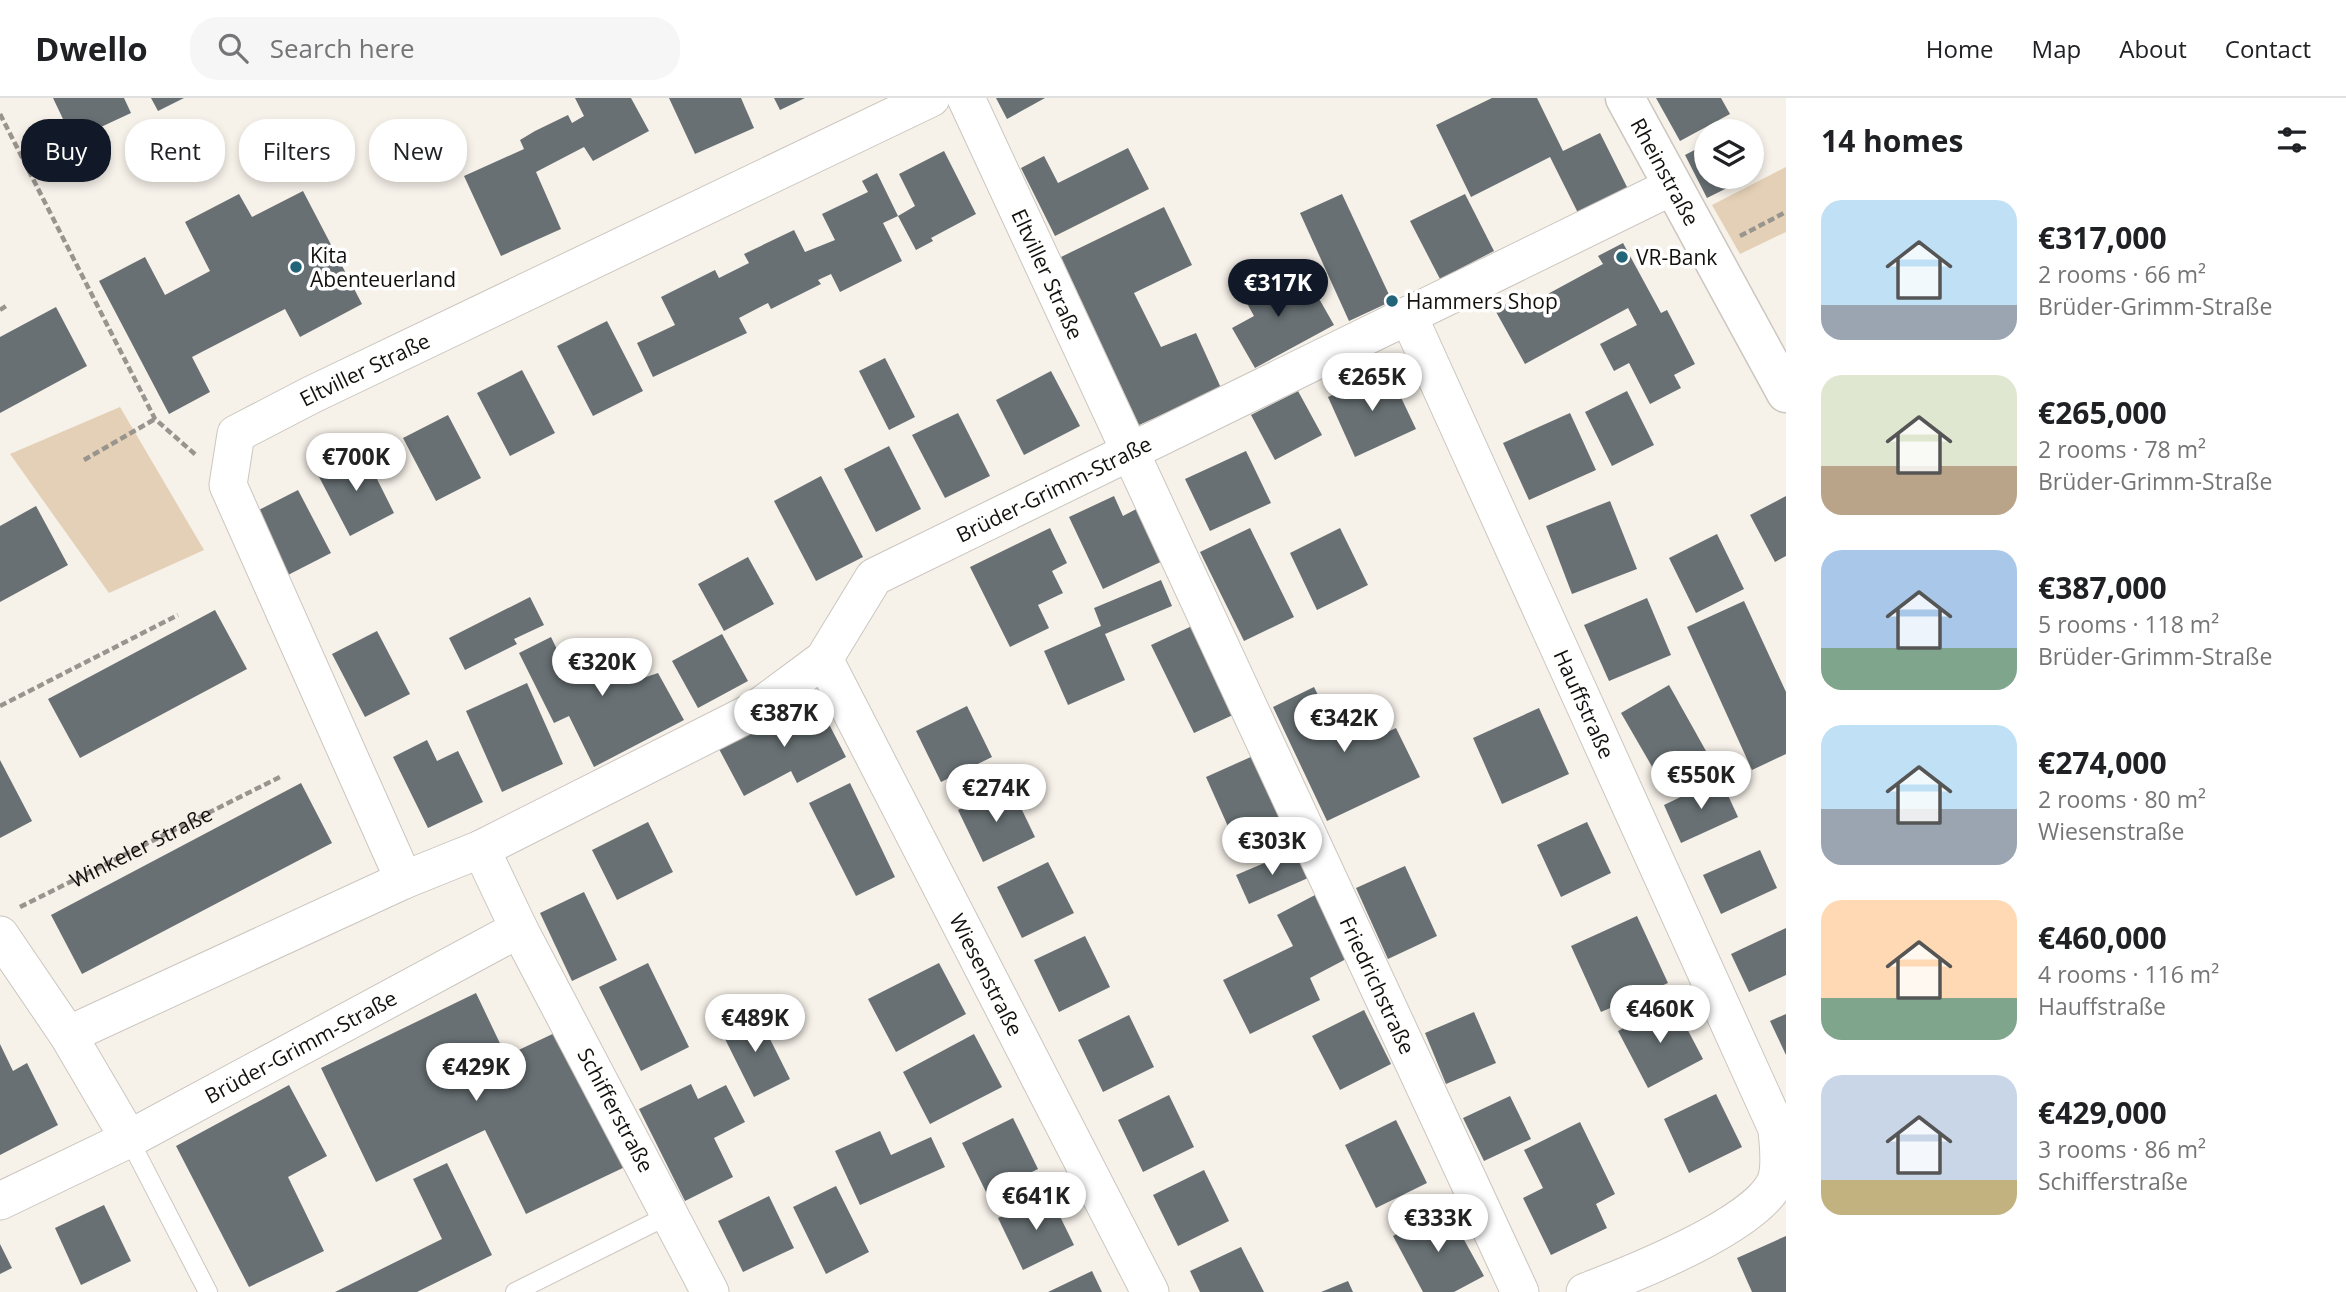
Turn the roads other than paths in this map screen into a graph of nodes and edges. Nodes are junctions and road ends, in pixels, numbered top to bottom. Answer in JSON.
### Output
{"nodes":[{"id":1,"x":931,"y":98,"type":"edge"},
{"id":2,"x":966,"y":98,"type":"edge"},
{"id":3,"x":1625,"y":98,"type":"edge"},
{"id":4,"x":1674,"y":186,"type":"junction"},
{"id":5,"x":1408,"y":315,"type":"junction"},
{"id":6,"x":1786,"y":393,"type":"edge"},
{"id":7,"x":1131,"y":450,"type":"junction"},
{"id":8,"x":824,"y":659,"type":"junction"},
{"id":9,"x":481,"y":849,"type":"junction"},
{"id":10,"x":404,"y":880,"type":"junction"},
{"id":11,"x":6,"y":923,"type":"edge"},
{"id":12,"x":519,"y":929,"type":"junction"},
{"id":13,"x":68,"y":1035,"type":"junction"},
{"id":14,"x":129,"y":1139,"type":"junction"},
{"id":15,"x":0,"y":1201,"type":"edge"},
{"id":16,"x":671,"y":1214,"type":"junction"},
{"id":17,"x":208,"y":1292,"type":"edge"},
{"id":18,"x":515,"y":1292,"type":"edge"},
{"id":19,"x":710,"y":1292,"type":"edge"},
{"id":20,"x":1150,"y":1292,"type":"edge"},
{"id":21,"x":1520,"y":1292,"type":"edge"},
{"id":22,"x":1585,"y":1292,"type":"edge"}],
"edges":[{"from":1,"to":10,"type":"street","name":"Eltviller Straße"},
{"from":2,"to":7,"type":"street","name":"Eltviller Straße"},
{"from":3,"to":4,"type":"street","name":"Rheinstraße"},
{"from":4,"to":5,"type":"street","name":"Brüder-Grimm-Straße"},
{"from":4,"to":6,"type":"street","name":"Rheinstraße"},
{"from":5,"to":7,"type":"street","name":"Brüder-Grimm-Straße"},
{"from":5,"to":22,"type":"street","name":"Hauffstraße"},
{"from":7,"to":8,"type":"street","name":"Brüder-Grimm-Straße"},
{"from":7,"to":21,"type":"street","name":"Friedrichstraße"},
{"from":8,"to":9,"type":"street","name":"Brüder-Grimm-Straße"},
{"from":8,"to":20,"type":"street","name":"Wiesenstraße"},
{"from":9,"to":10,"type":"street","name":"Brüder-Grimm-Straße"},
{"from":9,"to":12,"type":"street"},
{"from":10,"to":13,"type":"street","name":"Brüder-Grimm-Straße"},
{"from":11,"to":13,"type":"street"},
{"from":12,"to":14,"type":"street","name":"Brüder-Grimm-Straße"},
{"from":12,"to":16,"type":"street","name":"Schifferstraße"},
{"from":13,"to":14,"type":"street"},
{"from":14,"to":15,"type":"street","name":"Brüder-Grimm-Straße"},
{"from":14,"to":17,"type":"lane"},
{"from":16,"to":18,"type":"lane"},
{"from":16,"to":19,"type":"street","name":"Schifferstraße"}]}
